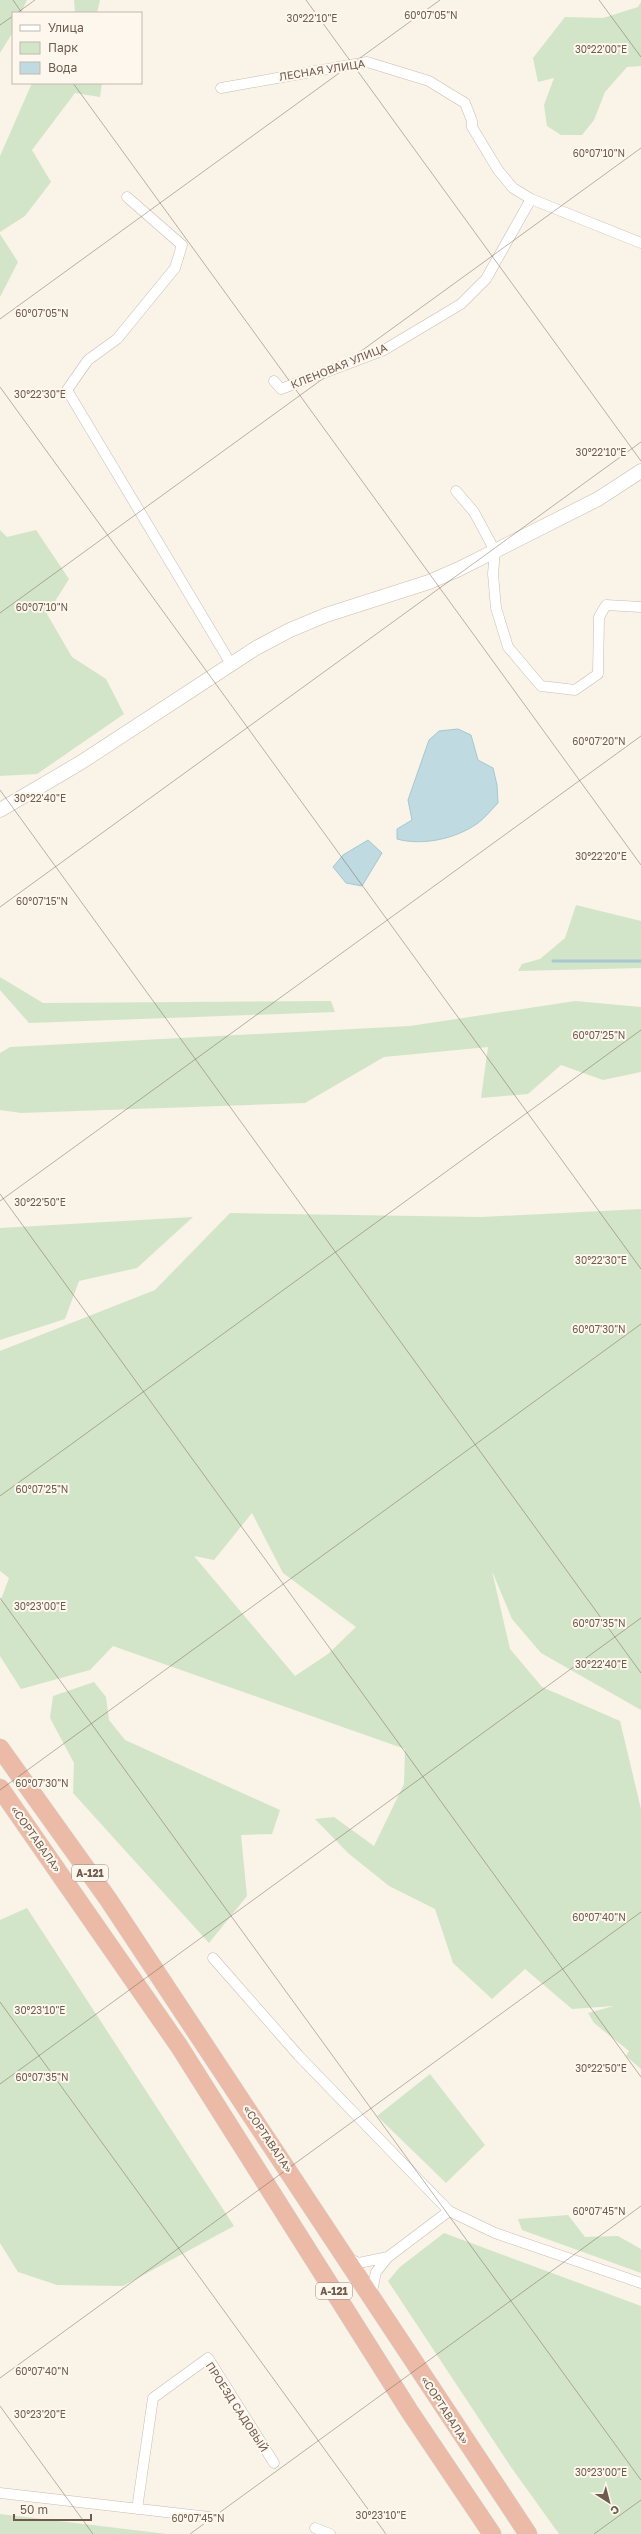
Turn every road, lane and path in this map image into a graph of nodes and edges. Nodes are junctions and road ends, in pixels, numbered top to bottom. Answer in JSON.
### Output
{"nodes":[{"id":1,"x":221,"y":88,"type":"dead end"},
{"id":2,"x":127,"y":197,"type":"dead end"},
{"id":3,"x":531,"y":199,"type":"junction"},
{"id":4,"x":641,"y":243,"type":"edge"},
{"id":5,"x":274,"y":381,"type":"dead end"},
{"id":6,"x":641,"y":471,"type":"edge"},
{"id":7,"x":456,"y":491,"type":"dead end"},
{"id":8,"x":495,"y":551,"type":"junction"},
{"id":9,"x":641,"y":607,"type":"edge"},
{"id":10,"x":231,"y":664,"type":"junction"},
{"id":11,"x":0,"y":810,"type":"edge"},
{"id":12,"x":0,"y":1748,"type":"edge"},
{"id":13,"x":0,"y":1788,"type":"edge"},
{"id":14,"x":213,"y":1958,"type":"dead end"},
{"id":15,"x":449,"y":2212,"type":"junction"},
{"id":16,"x":345,"y":2256,"type":"junction"},
{"id":17,"x":388,"y":2257,"type":"junction"},
{"id":18,"x":641,"y":2283,"type":"edge"},
{"id":19,"x":371,"y":2296,"type":"junction"},
{"id":20,"x":274,"y":2463,"type":"dead end"},
{"id":21,"x":0,"y":2493,"type":"edge"},
{"id":22,"x":137,"y":2509,"type":"junction"},
{"id":23,"x":209,"y":2517,"type":"dead end"},
{"id":24,"x":315,"y":2528,"type":"dead end"},
{"id":25,"x":330,"y":2534,"type":"edge"},
{"id":26,"x":492,"y":2534,"type":"edge"},
{"id":27,"x":528,"y":2534,"type":"edge"}],
"edges":[{"from":1,"to":3,"type":"street","name":"ЛЕСНАЯ УЛИЦА"},
{"from":2,"to":10,"type":"street"},
{"from":3,"to":4,"type":"street","name":"ЛЕСНАЯ УЛИЦА"},
{"from":3,"to":5,"type":"street","name":"КЛЕНОВАЯ УЛИЦА"},
{"from":6,"to":8,"type":"street"},
{"from":7,"to":8,"type":"street"},
{"from":8,"to":9,"type":"street"},
{"from":8,"to":10,"type":"street"},
{"from":10,"to":11,"type":"street"},
{"from":12,"to":16,"type":"highway","name":"«СОРТАВАЛА»","number":"А-121"},
{"from":13,"to":26,"type":"highway","name":"«СОРТАВАЛА»","number":"А-121"},
{"from":14,"to":15,"type":"street"},
{"from":15,"to":17,"type":"street"},
{"from":15,"to":18,"type":"street"},
{"from":16,"to":17,"type":"street"},
{"from":16,"to":19,"type":"highway","name":"«СОРТАВАЛА»","number":"А-121"},
{"from":17,"to":19,"type":"street"},
{"from":19,"to":27,"type":"highway","name":"«СОРТАВАЛА»","number":"А-121"},
{"from":20,"to":22,"type":"street","name":"ПРОЕЗД САДОВЫЙ"},
{"from":21,"to":22,"type":"street"},
{"from":22,"to":23,"type":"street"},
{"from":24,"to":25,"type":"street"}]}
